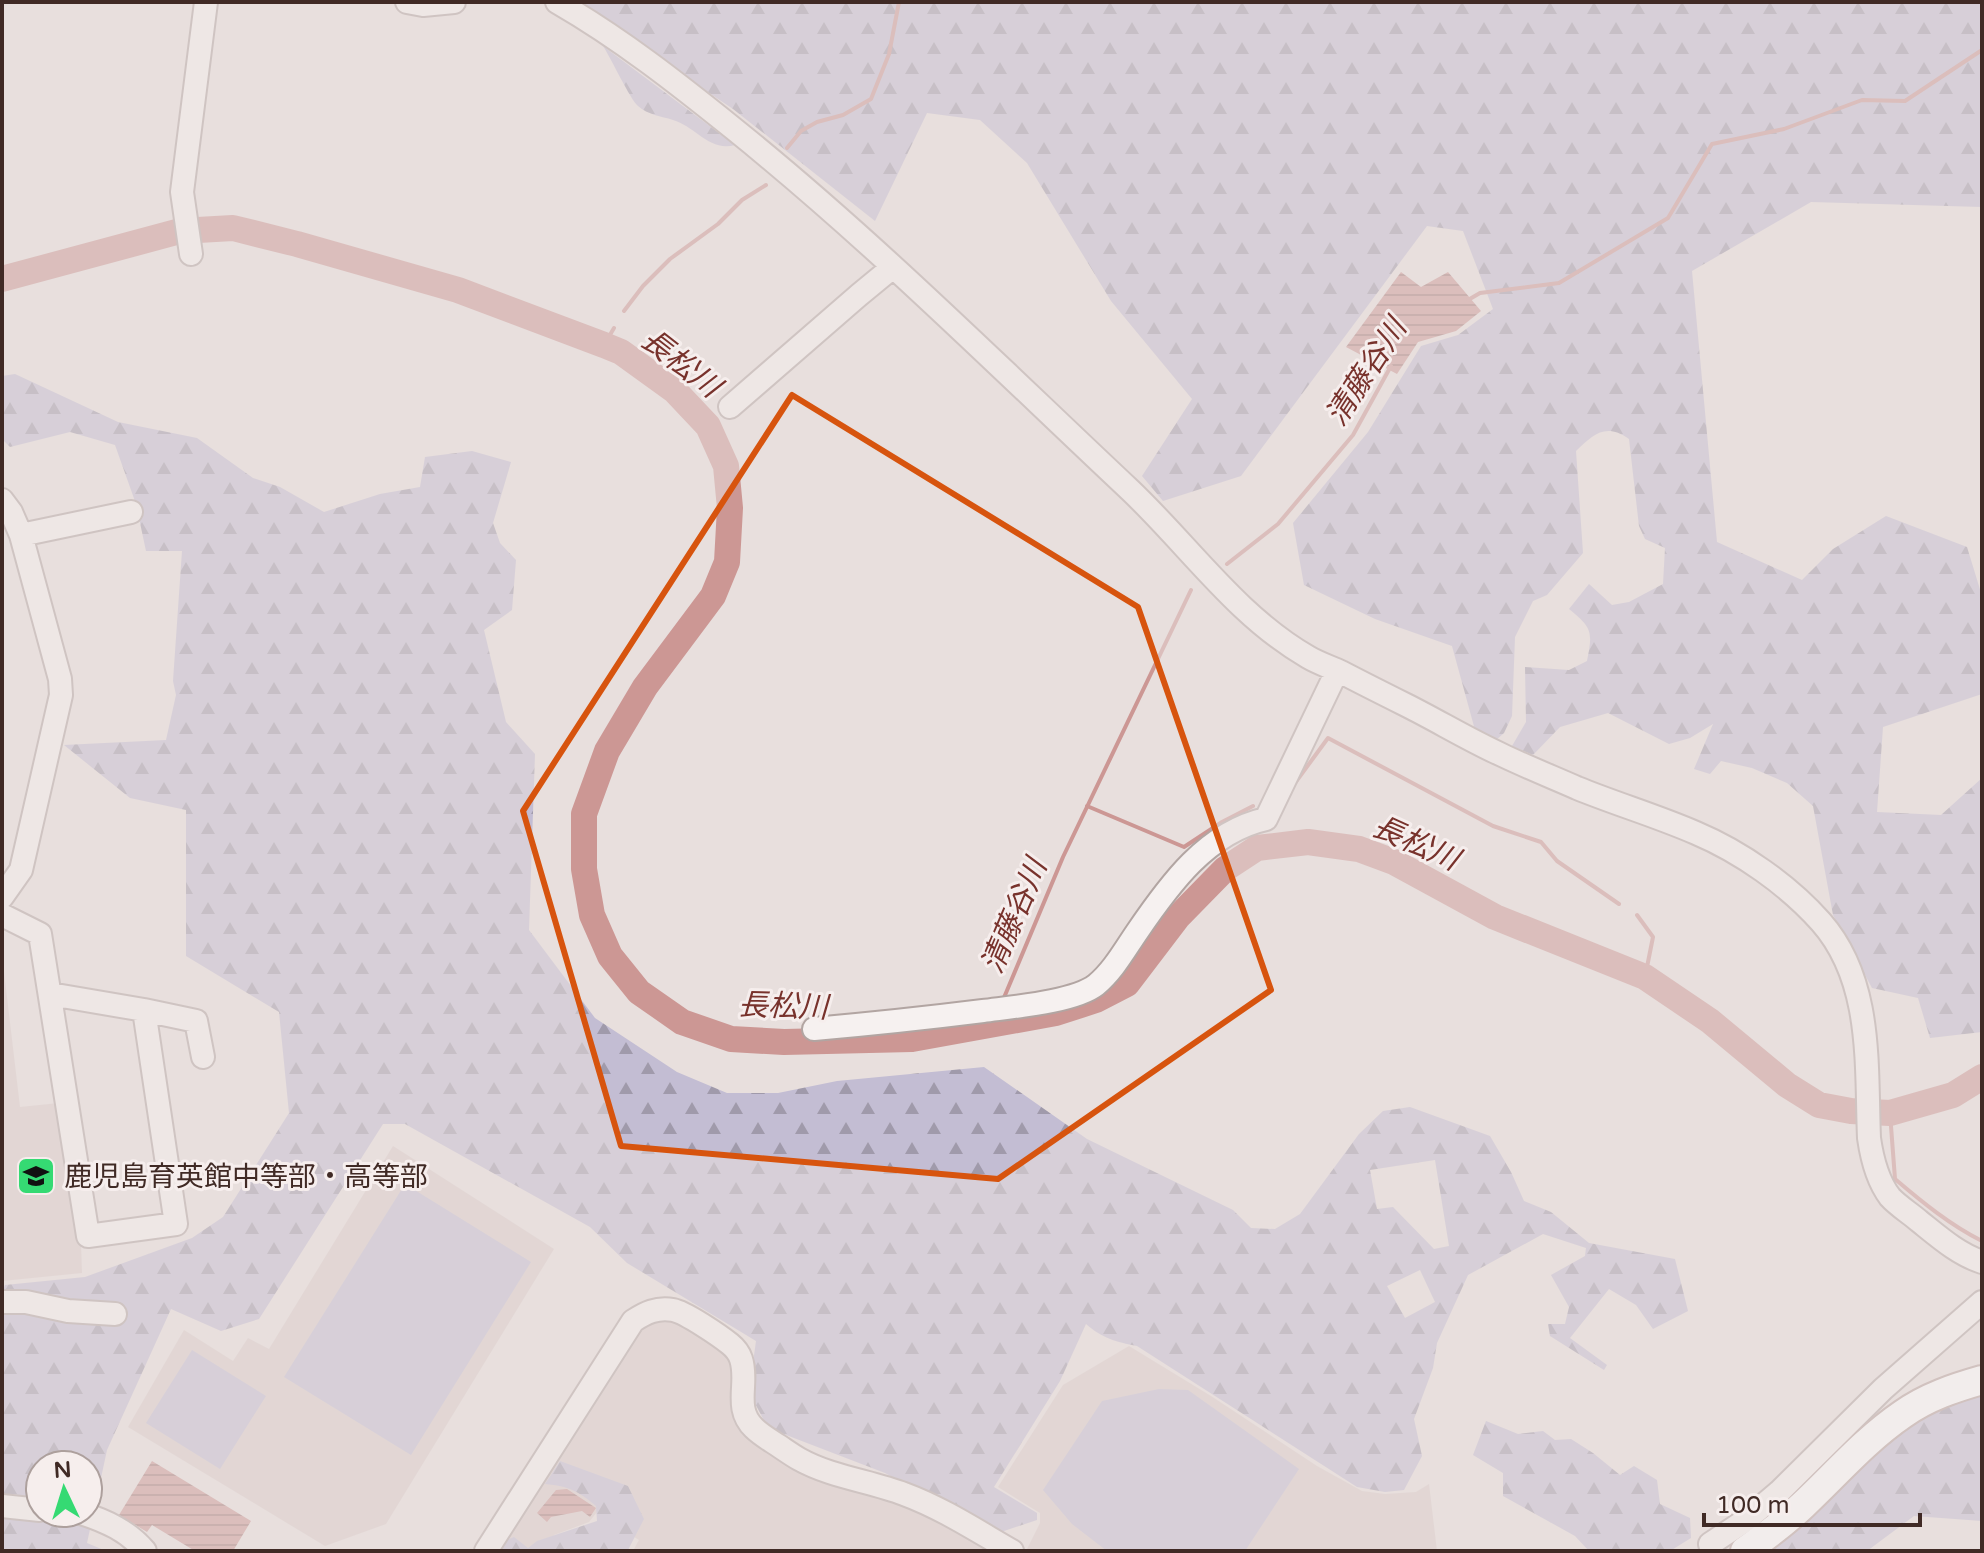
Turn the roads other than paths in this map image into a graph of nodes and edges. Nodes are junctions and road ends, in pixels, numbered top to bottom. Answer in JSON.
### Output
{"nodes":[{"id":1,"x":206,"y":2,"type":"edge"},
{"id":2,"x":407,"y":2,"type":"edge"},
{"id":3,"x":454,"y":2,"type":"edge"},
{"id":4,"x":557,"y":2,"type":"edge"},
{"id":5,"x":190,"y":250,"type":"dead end"},
{"id":6,"x":893,"y":267,"type":"junction"},
{"id":7,"x":730,"y":407,"type":"dead end"},
{"id":8,"x":2,"y":500,"type":"edge"},
{"id":9,"x":131,"y":512,"type":"dead end"},
{"id":10,"x":21,"y":535,"type":"junction"},
{"id":11,"x":1337,"y":671,"type":"junction"},
{"id":12,"x":2,"y":897,"type":"edge"},
{"id":13,"x":2,"y":915,"type":"edge"},
{"id":14,"x":50,"y":994,"type":"junction"},
{"id":15,"x":144,"y":1010,"type":"junction"},
{"id":16,"x":814,"y":1029,"type":"dead end"},
{"id":17,"x":203,"y":1057,"type":"dead end"},
{"id":18,"x":1982,"y":1262,"type":"edge"},
{"id":19,"x":2,"y":1302,"type":"edge"},
{"id":20,"x":1982,"y":1302,"type":"edge"},
{"id":21,"x":115,"y":1314,"type":"dead end"},
{"id":22,"x":1982,"y":1380,"type":"edge"},
{"id":23,"x":2,"y":1506,"type":"edge"},
{"id":24,"x":24,"y":1508,"type":"edge"},
{"id":25,"x":104,"y":1521,"type":"edge"},
{"id":26,"x":145,"y":1551,"type":"edge"},
{"id":27,"x":486,"y":1551,"type":"edge"},
{"id":28,"x":1012,"y":1551,"type":"edge"},
{"id":29,"x":1712,"y":1551,"type":"edge"},
{"id":30,"x":1745,"y":1551,"type":"edge"}],
"edges":[{"from":1,"to":5,"type":"street"},
{"from":2,"to":3,"type":"street"},
{"from":4,"to":6,"type":"street"},
{"from":6,"to":7,"type":"street"},
{"from":6,"to":11,"type":"street"},
{"from":8,"to":10,"type":"street"},
{"from":9,"to":10,"type":"street"},
{"from":10,"to":12,"type":"street"},
{"from":11,"to":16,"type":"street"},
{"from":11,"to":18,"type":"street"},
{"from":13,"to":14,"type":"street"},
{"from":14,"to":15,"type":"street"},
{"from":14,"to":15,"type":"street"},
{"from":15,"to":17,"type":"street"},
{"from":19,"to":21,"type":"street"},
{"from":20,"to":29,"type":"street"},
{"from":22,"to":30,"type":"main road"},
{"from":23,"to":24,"type":"street"},
{"from":25,"to":26,"type":"street"},
{"from":27,"to":28,"type":"street"}]}
